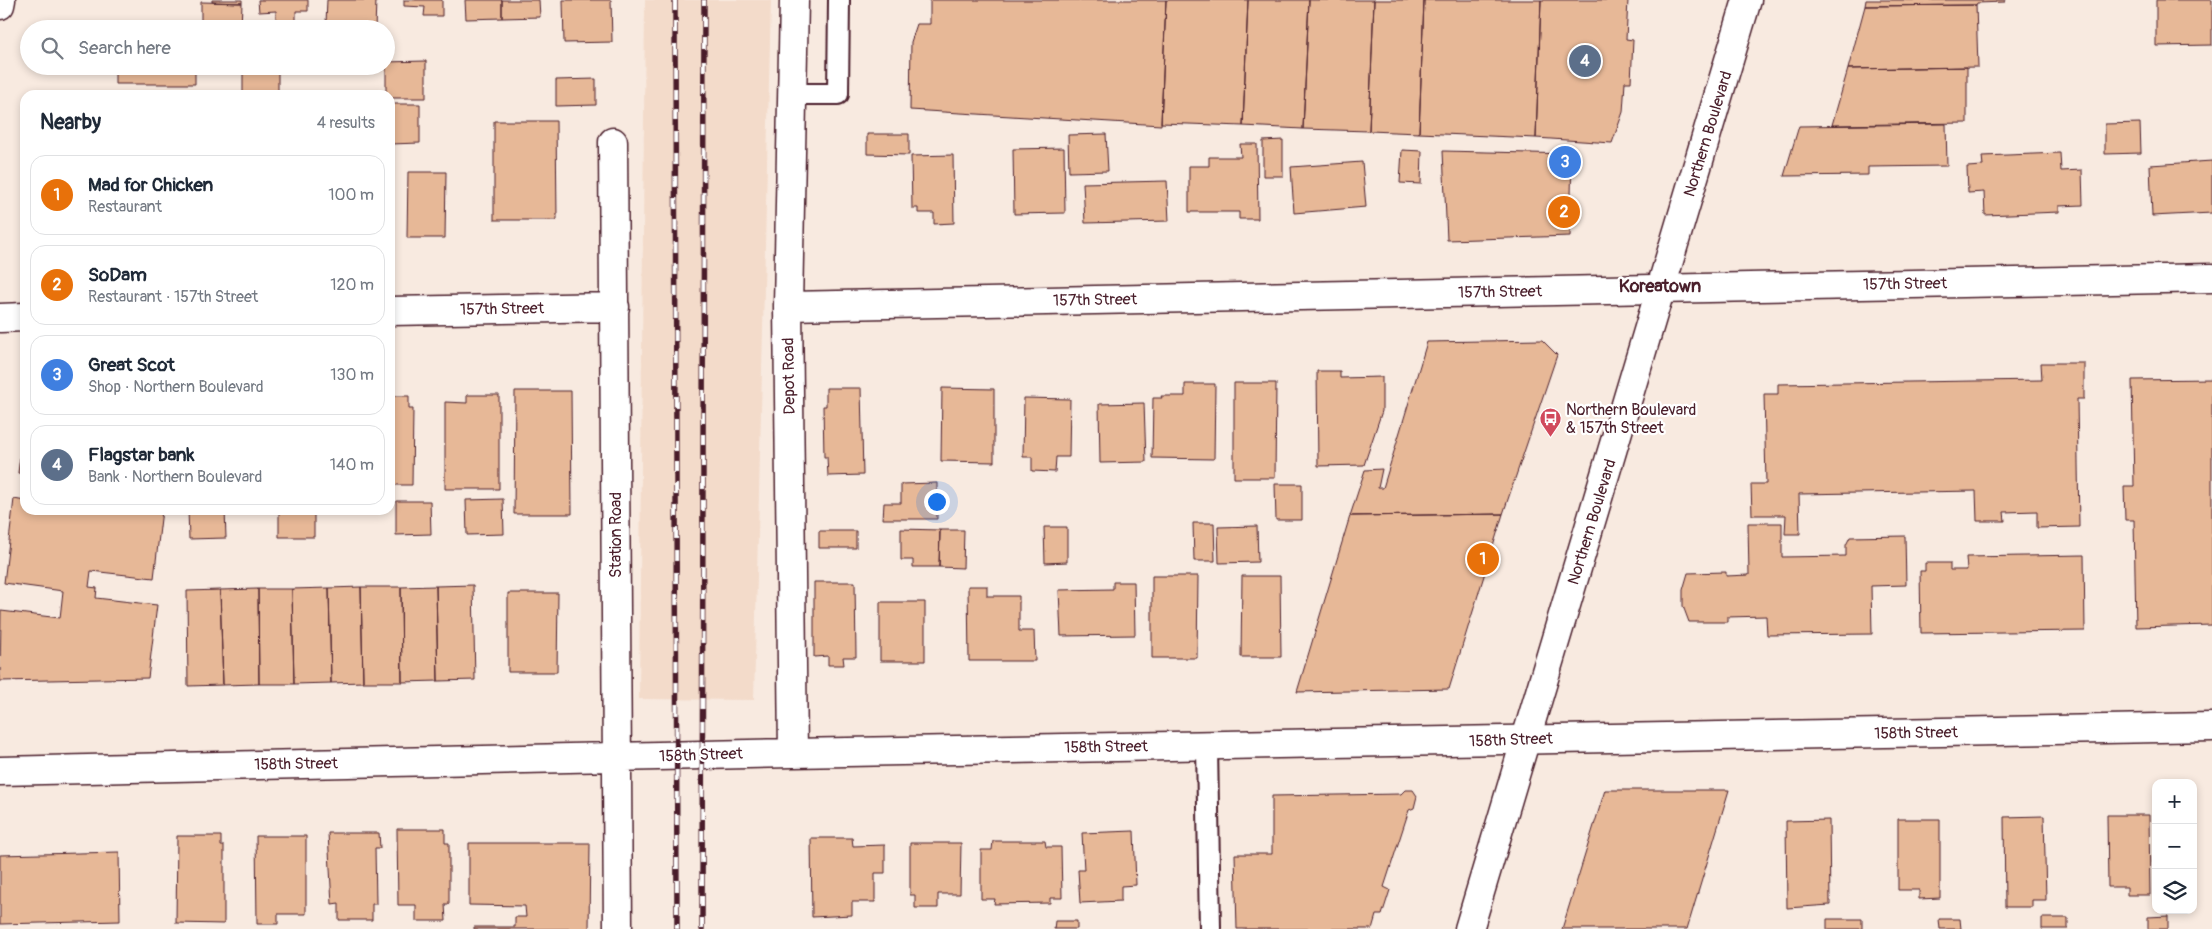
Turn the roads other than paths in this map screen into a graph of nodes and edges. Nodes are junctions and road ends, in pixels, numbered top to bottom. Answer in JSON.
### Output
{"nodes":[{"id":1,"x":1,"y":0,"type":"edge"},
{"id":2,"x":794,"y":0,"type":"edge"},
{"id":3,"x":839,"y":0,"type":"edge"},
{"id":4,"x":1747,"y":0,"type":"edge"},
{"id":5,"x":0,"y":5,"type":"edge"},
{"id":6,"x":792,"y":94,"type":"junction"},
{"id":7,"x":613,"y":142,"type":"dead end"},
{"id":8,"x":2212,"y":278,"type":"edge"},
{"id":9,"x":1662,"y":289,"type":"junction"},
{"id":10,"x":788,"y":306,"type":"junction"},
{"id":11,"x":615,"y":307,"type":"junction"},
{"id":12,"x":395,"y":311,"type":"edge"},
{"id":13,"x":20,"y":317,"type":"edge"},
{"id":14,"x":0,"y":318,"type":"edge"},
{"id":15,"x":2212,"y":727,"type":"edge"},
{"id":16,"x":1527,"y":739,"type":"junction"},
{"id":17,"x":1208,"y":746,"type":"junction"},
{"id":18,"x":793,"y":753,"type":"junction"},
{"id":19,"x":616,"y":758,"type":"junction"},
{"id":20,"x":0,"y":771,"type":"edge"},
{"id":21,"x":618,"y":929,"type":"edge"},
{"id":22,"x":1210,"y":929,"type":"edge"},
{"id":23,"x":1469,"y":929,"type":"edge"}],
"edges":[{"from":1,"to":5,"type":"street"},
{"from":2,"to":6,"type":"street","name":"Depot Road"},
{"from":3,"to":6,"type":"lane"},
{"from":4,"to":9,"type":"street","name":"Northern Boulevard"},
{"from":6,"to":10,"type":"street","name":"Depot Road"},
{"from":7,"to":11,"type":"street","name":"Station Road"},
{"from":8,"to":9,"type":"street","name":"157th Street"},
{"from":9,"to":10,"type":"street","name":"157th Street"},
{"from":9,"to":16,"type":"street","name":"Northern Boulevard"},
{"from":10,"to":18,"type":"street","name":"Depot Road"},
{"from":11,"to":12,"type":"street","name":"157th Street"},
{"from":11,"to":19,"type":"street","name":"Station Road"},
{"from":13,"to":14,"type":"street"},
{"from":15,"to":16,"type":"street","name":"158th Street"},
{"from":16,"to":17,"type":"street","name":"158th Street"},
{"from":16,"to":23,"type":"street","name":"Northern Boulevard"},
{"from":17,"to":18,"type":"street","name":"158th Street"},
{"from":17,"to":22,"type":"lane"},
{"from":18,"to":19,"type":"street","name":"158th Street"},
{"from":19,"to":20,"type":"street","name":"158th Street"},
{"from":19,"to":21,"type":"street","name":"Station Road"}]}
